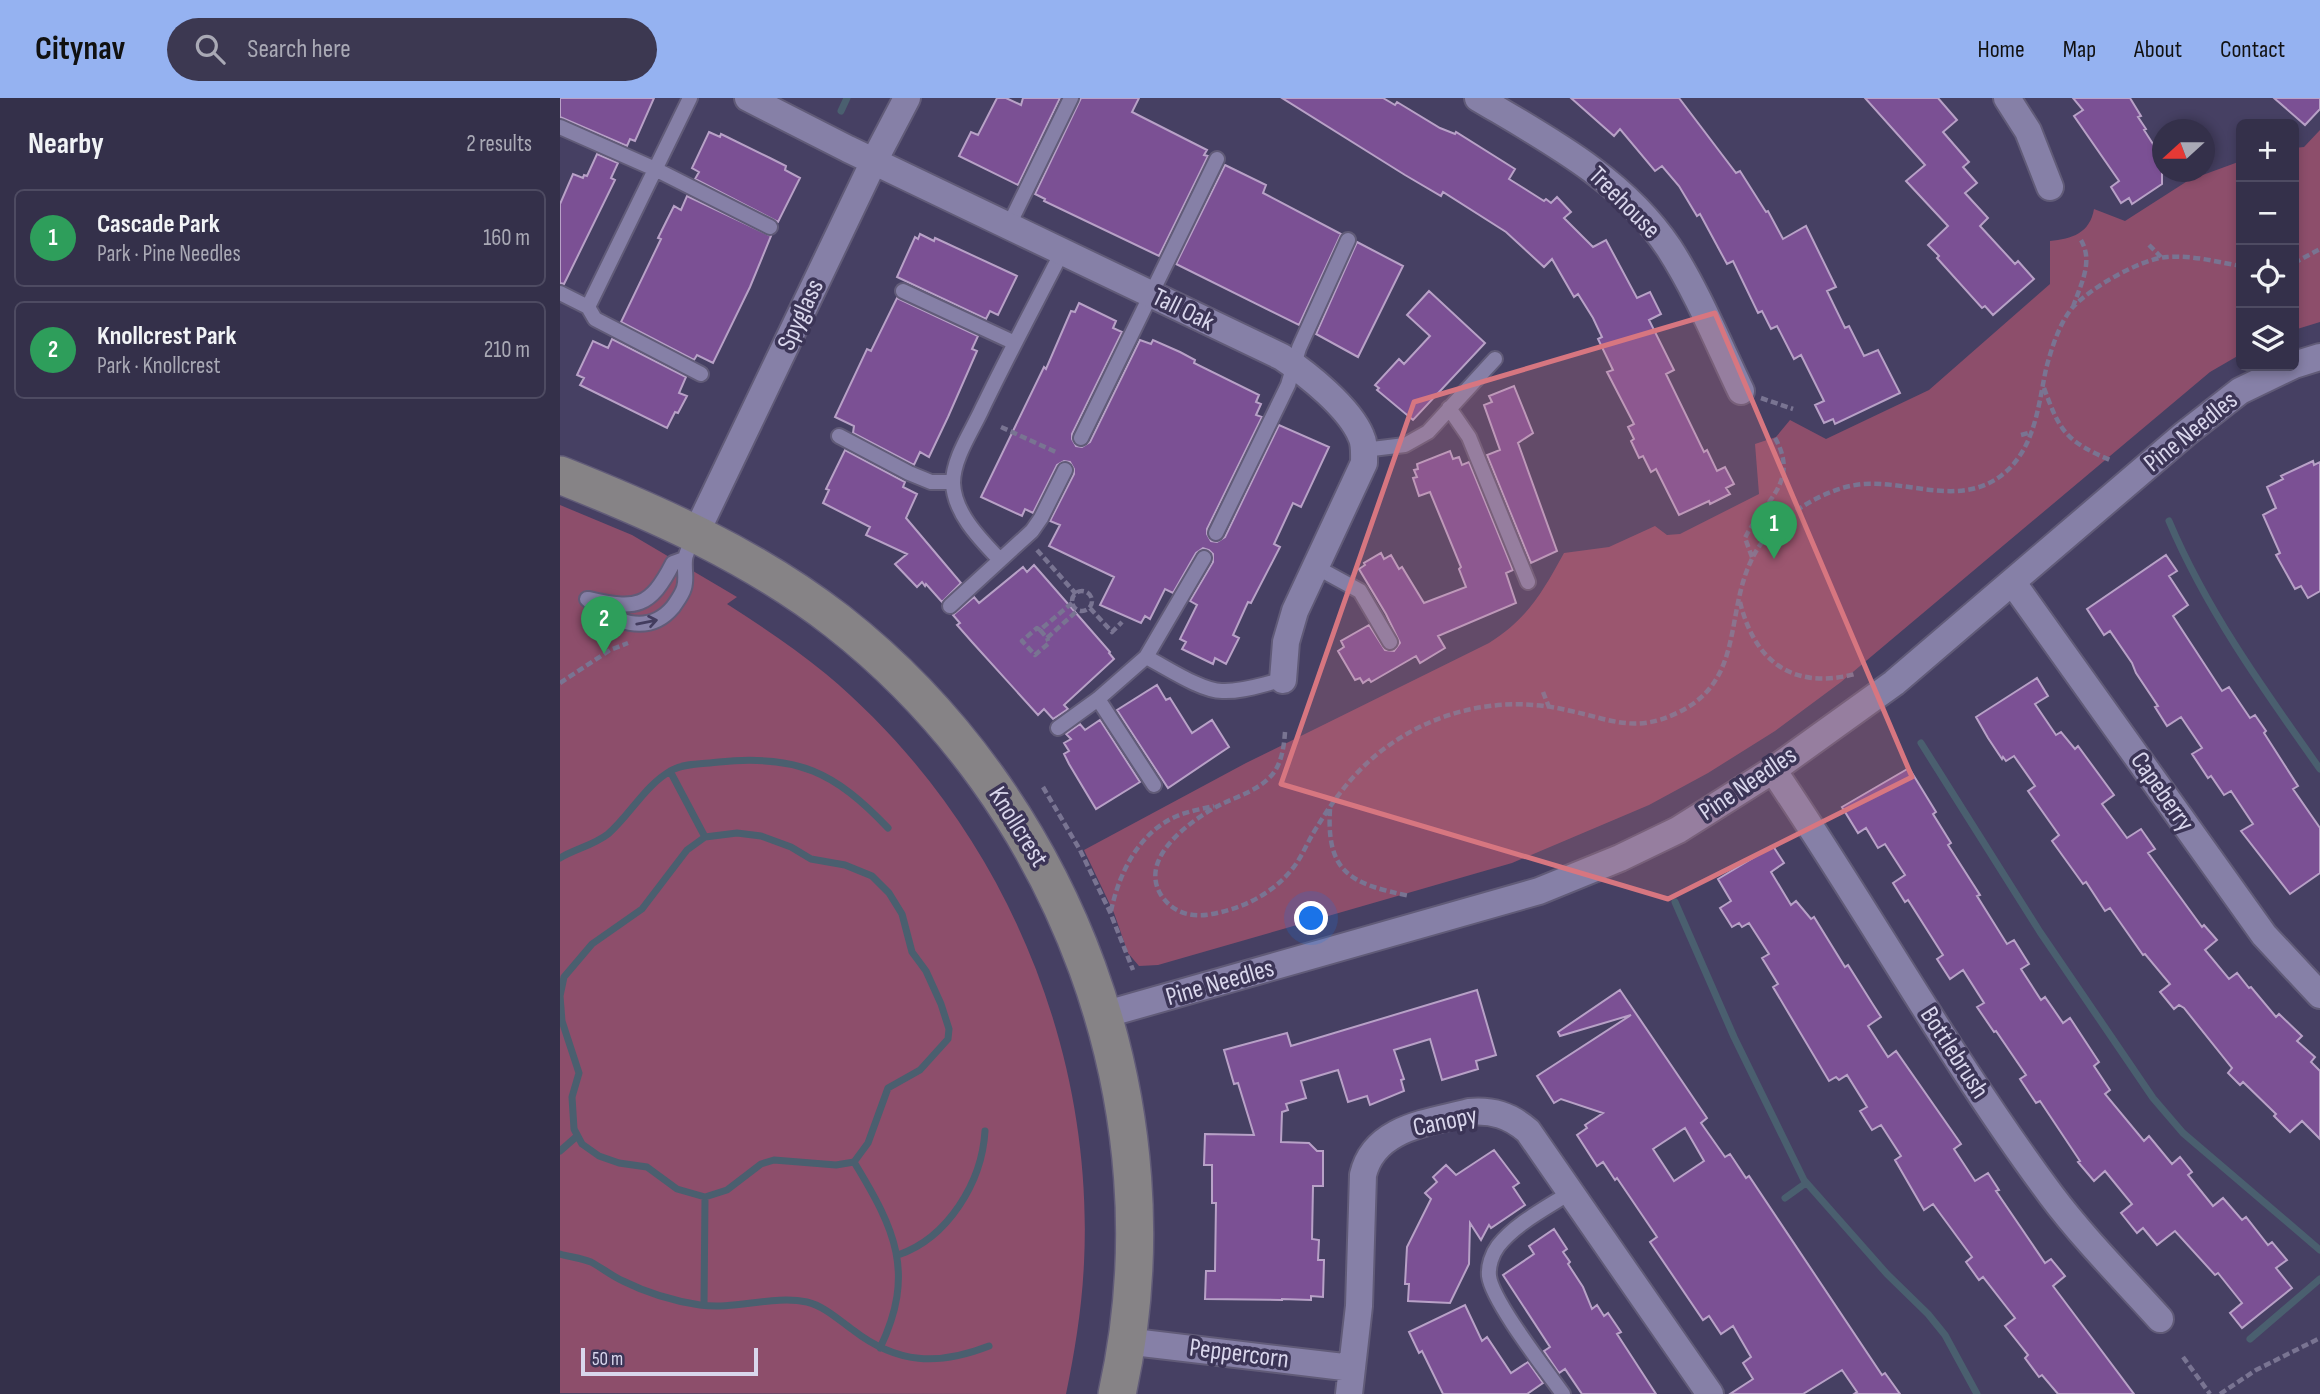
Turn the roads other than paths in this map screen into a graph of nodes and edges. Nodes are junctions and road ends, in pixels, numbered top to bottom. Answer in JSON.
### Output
{"nodes":[{"id":1,"x":690,"y":98,"type":"edge"},
{"id":2,"x":748,"y":98,"type":"edge"},
{"id":3,"x":907,"y":98,"type":"edge"},
{"id":4,"x":1071,"y":98,"type":"edge"},
{"id":5,"x":1478,"y":98,"type":"edge"},
{"id":6,"x":2007,"y":98,"type":"edge"},
{"id":7,"x":560,"y":127,"type":"edge"},
{"id":8,"x":1217,"y":159,"type":"dead end"},
{"id":9,"x":874,"y":161,"type":"junction"},
{"id":10,"x":656,"y":169,"type":"junction"},
{"id":11,"x":2050,"y":187,"type":"dead end"},
{"id":12,"x":1009,"y":225,"type":"junction"},
{"id":13,"x":770,"y":227,"type":"dead end"},
{"id":14,"x":1348,"y":240,"type":"dead end"},
{"id":15,"x":1063,"y":250,"type":"junction"},
{"id":16,"x":902,"y":291,"type":"dead end"},
{"id":17,"x":560,"y":293,"type":"edge"},
{"id":18,"x":1152,"y":295,"type":"junction"},
{"id":19,"x":587,"y":307,"type":"junction"},
{"id":20,"x":1015,"y":343,"type":"junction"},
{"id":21,"x":2320,"y":357,"type":"edge"},
{"id":22,"x":1495,"y":359,"type":"dead end"},
{"id":23,"x":2299,"y":363,"type":"edge"},
{"id":24,"x":1295,"y":366,"type":"junction"},
{"id":25,"x":2281,"y":371,"type":"edge"},
{"id":26,"x":701,"y":374,"type":"dead end"},
{"id":27,"x":1741,"y":391,"type":"road end"},
{"id":28,"x":1449,"y":408,"type":"junction"},
{"id":29,"x":839,"y":436,"type":"dead end"},
{"id":30,"x":1081,"y":438,"type":"dead end"},
{"id":31,"x":1364,"y":450,"type":"junction"},
{"id":32,"x":1065,"y":470,"type":"dead end"},
{"id":33,"x":560,"y":475,"type":"edge"},
{"id":34,"x":953,"y":482,"type":"junction"},
{"id":35,"x":1216,"y":533,"type":"dead end"},
{"id":36,"x":690,"y":546,"type":"junction"},
{"id":37,"x":1204,"y":558,"type":"dead end"},
{"id":38,"x":1000,"y":560,"type":"junction"},
{"id":39,"x":1316,"y":567,"type":"junction"},
{"id":40,"x":1528,"y":582,"type":"dead end"},
{"id":41,"x":2013,"y":583,"type":"junction"},
{"id":42,"x":950,"y":606,"type":"dead end"},
{"id":43,"x":1390,"y":642,"type":"dead end"},
{"id":44,"x":1146,"y":657,"type":"junction"},
{"id":45,"x":1283,"y":680,"type":"joint"},
{"id":46,"x":1098,"y":699,"type":"junction"},
{"id":47,"x":1058,"y":728,"type":"dead end"},
{"id":48,"x":1773,"y":769,"type":"junction"},
{"id":49,"x":1154,"y":785,"type":"dead end"},
{"id":50,"x":2320,"y":995,"type":"edge"},
{"id":51,"x":1103,"y":1015,"type":"junction"},
{"id":52,"x":1571,"y":1192,"type":"junction"},
{"id":53,"x":2160,"y":1319,"type":"dead end"},
{"id":54,"x":1125,"y":1341,"type":"junction"},
{"id":55,"x":1351,"y":1381,"type":"edge"},
{"id":56,"x":1116,"y":1394,"type":"edge"},
{"id":57,"x":1563,"y":1394,"type":"edge"},
{"id":58,"x":1710,"y":1394,"type":"edge"}],
"edges":[{"from":1,"to":10,"type":"lane"},
{"from":2,"to":9,"type":"street","name":"Tall Oak"},
{"from":3,"to":9,"type":"street","name":"Spyglass"},
{"from":4,"to":12,"type":"lane"},
{"from":5,"to":27,"type":"street","name":"Treehouse"},
{"from":6,"to":11,"type":"street"},
{"from":7,"to":10,"type":"lane"},
{"from":8,"to":18,"type":"lane"},
{"from":9,"to":12,"type":"street","name":"Tall Oak"},
{"from":9,"to":36,"type":"street","name":"Spyglass"},
{"from":10,"to":13,"type":"lane"},
{"from":10,"to":19,"type":"lane"},
{"from":12,"to":15,"type":"street","name":"Tall Oak"},
{"from":14,"to":24,"type":"lane"},
{"from":15,"to":18,"type":"street","name":"Tall Oak"},
{"from":15,"to":20,"type":"lane"},
{"from":16,"to":20,"type":"lane"},
{"from":17,"to":19,"type":"lane"},
{"from":18,"to":24,"type":"street","name":"Tall Oak"},
{"from":18,"to":30,"type":"lane"},
{"from":19,"to":26,"type":"lane"},
{"from":20,"to":34,"type":"lane"},
{"from":21,"to":23,"type":"street","name":"Pine Needles"},
{"from":22,"to":28,"type":"lane"},
{"from":24,"to":31,"type":"street","name":"Tall Oak"},
{"from":24,"to":35,"type":"lane"},
{"from":25,"to":41,"type":"street","name":"Pine Needles"},
{"from":28,"to":31,"type":"lane"},
{"from":28,"to":40,"type":"lane"},
{"from":29,"to":34,"type":"lane"},
{"from":31,"to":39,"type":"street"},
{"from":32,"to":38,"type":"lane"},
{"from":33,"to":36,"type":"street","name":"Knollcrest"},
{"from":34,"to":38,"type":"lane"},
{"from":36,"to":36,"type":"lane","one_way":true},
{"from":36,"to":51,"type":"street","name":"Knollcrest"},
{"from":37,"to":44,"type":"lane"},
{"from":38,"to":42,"type":"lane"},
{"from":39,"to":43,"type":"lane"},
{"from":39,"to":45,"type":"street"},
{"from":41,"to":48,"type":"street","name":"Pine Needles"},
{"from":41,"to":50,"type":"street","name":"Capeberry"},
{"from":44,"to":45,"type":"lane"},
{"from":44,"to":46,"type":"lane"},
{"from":46,"to":47,"type":"lane"},
{"from":46,"to":49,"type":"lane"},
{"from":48,"to":51,"type":"street","name":"Pine Needles"},
{"from":48,"to":53,"type":"street","name":"Bottlebrush"},
{"from":51,"to":54,"type":"street","name":"Knollcrest"},
{"from":52,"to":55,"type":"street","name":"Canopy"},
{"from":52,"to":57,"type":"lane"},
{"from":52,"to":58,"type":"street","name":"Canopy"},
{"from":54,"to":55,"type":"street","name":"Peppercorn"},
{"from":54,"to":56,"type":"street","name":"Knollcrest"}]}
